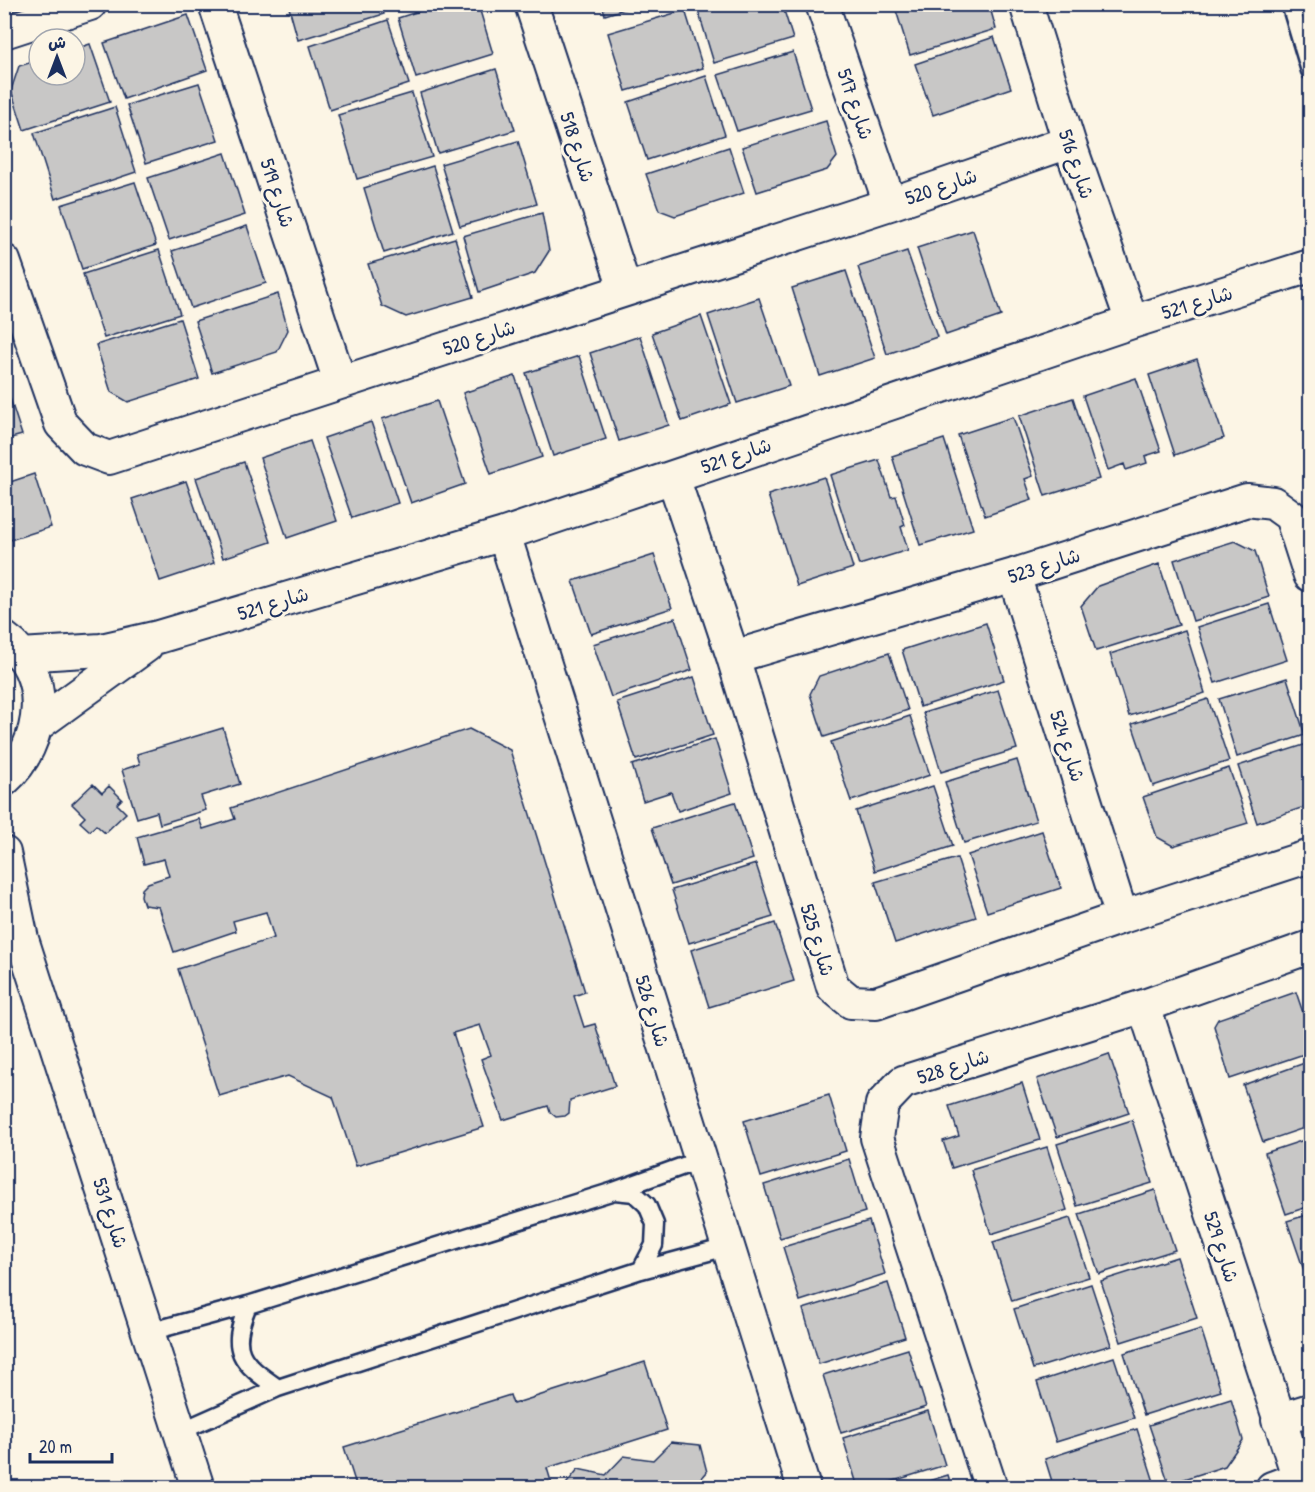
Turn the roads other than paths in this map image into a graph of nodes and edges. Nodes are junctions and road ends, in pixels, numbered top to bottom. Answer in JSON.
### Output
{"nodes":[{"id":1,"x":90,"y":4,"type":"edge"},
{"id":2,"x":215,"y":4,"type":"edge"},
{"id":3,"x":531,"y":4,"type":"edge"},
{"id":4,"x":822,"y":4,"type":"edge"},
{"id":5,"x":1026,"y":4,"type":"edge"},
{"id":6,"x":1290,"y":4,"type":"edge"},
{"id":7,"x":4,"y":32,"type":"edge"},
{"id":8,"x":1311,"y":71,"type":"edge"},
{"id":9,"x":1069,"y":142,"type":"junction"},
{"id":10,"x":890,"y":204,"type":"junction"},
{"id":11,"x":4,"y":261,"type":"edge"},
{"id":12,"x":1311,"y":266,"type":"edge"},
{"id":13,"x":625,"y":289,"type":"junction"},
{"id":14,"x":1132,"y":322,"type":"junction"},
{"id":15,"x":340,"y":382,"type":"junction"},
{"id":16,"x":673,"y":477,"type":"junction"},
{"id":17,"x":504,"y":534,"type":"junction"},
{"id":18,"x":1014,"y":575,"type":"junction"},
{"id":19,"x":1311,"y":575,"type":"edge"},
{"id":20,"x":158,"y":637,"type":"junction"},
{"id":21,"x":13,"y":646,"type":"edge"},
{"id":22,"x":734,"y":657,"type":"junction"},
{"id":23,"x":37,"y":725,"type":"junction"},
{"id":24,"x":4,"y":780,"type":"edge"},
{"id":25,"x":4,"y":853,"type":"edge"},
{"id":26,"x":1311,"y":856,"type":"edge"},
{"id":27,"x":4,"y":908,"type":"edge"},
{"id":28,"x":1122,"y":917,"type":"junction"},
{"id":29,"x":22,"y":939,"type":"junction"},
{"id":30,"x":1311,"y":947,"type":"edge"},
{"id":31,"x":1144,"y":1006,"type":"junction"},
{"id":32,"x":700,"y":1160,"type":"junction"},
{"id":33,"x":614,"y":1191,"type":"junction"},
{"id":34,"x":727,"y":1246,"type":"junction"},
{"id":35,"x":641,"y":1270,"type":"junction"},
{"id":36,"x":248,"y":1305,"type":"junction"},
{"id":37,"x":149,"y":1332,"type":"junction"},
{"id":38,"x":278,"y":1388,"type":"junction"},
{"id":39,"x":1311,"y":1410,"type":"edge"},
{"id":40,"x":1278,"y":1420,"type":"junction"},
{"id":41,"x":181,"y":1431,"type":"junction"},
{"id":42,"x":1291,"y":1484,"type":"edge"},
{"id":43,"x":198,"y":1488,"type":"edge"},
{"id":44,"x":804,"y":1488,"type":"edge"},
{"id":45,"x":991,"y":1488,"type":"edge"}],
"edges":[{"from":1,"to":7,"type":"street"},
{"from":2,"to":15,"type":"street","name":"شارع 519"},
{"from":3,"to":13,"type":"street","name":"شارع 518"},
{"from":4,"to":10,"type":"street","name":"شارع 517"},
{"from":5,"to":9,"type":"street","name":"شارع 516"},
{"from":6,"to":8,"type":"lane"},
{"from":9,"to":10,"type":"street","name":"شارع 520"},
{"from":9,"to":14,"type":"street","name":"شارع 516"},
{"from":10,"to":13,"type":"street","name":"شارع 520"},
{"from":11,"to":15,"type":"street","name":"شارع 520"},
{"from":12,"to":14,"type":"street","name":"شارع 521"},
{"from":13,"to":15,"type":"street","name":"شارع 520"},
{"from":14,"to":16,"type":"street","name":"شارع 521"},
{"from":16,"to":17,"type":"street","name":"شارع 521"},
{"from":16,"to":22,"type":"street","name":"شارع 525"},
{"from":17,"to":20,"type":"street","name":"شارع 521"},
{"from":17,"to":32,"type":"street","name":"شارع 526"},
{"from":18,"to":19,"type":"street","name":"شارع 523"},
{"from":18,"to":22,"type":"street","name":"شارع 523"},
{"from":18,"to":28,"type":"street","name":"شارع 524"},
{"from":20,"to":21,"type":"street","name":"شارع 521"},
{"from":20,"to":23,"type":"street","name":"شارع 521"},
{"from":21,"to":23,"type":"street"},
{"from":22,"to":28,"type":"street","name":"شارع 525"},
{"from":23,"to":24,"type":"street"},
{"from":25,"to":29,"type":"street","name":"شارع 531"},
{"from":26,"to":28,"type":"street","name":"شارع 525"},
{"from":27,"to":29,"type":"street","name":"شارع 531"},
{"from":29,"to":37,"type":"street","name":"شارع 531"},
{"from":30,"to":31,"type":"street","name":"شارع 528"},
{"from":31,"to":40,"type":"street","name":"شارع 529"},
{"from":31,"to":45,"type":"street","name":"شارع 528"},
{"from":32,"to":33,"type":"lane"},
{"from":32,"to":34,"type":"street","name":"شارع 526"},
{"from":33,"to":35,"type":"lane"},
{"from":33,"to":36,"type":"lane"},
{"from":34,"to":35,"type":"lane"},
{"from":34,"to":44,"type":"street","name":"شارع 526"},
{"from":35,"to":38,"type":"lane"},
{"from":36,"to":37,"type":"lane"},
{"from":36,"to":38,"type":"lane"},
{"from":37,"to":41,"type":"street","name":"شارع 531"},
{"from":38,"to":41,"type":"lane"},
{"from":39,"to":40,"type":"street"},
{"from":40,"to":42,"type":"street","name":"شارع 529"},
{"from":41,"to":43,"type":"street","name":"شارع 531"}]}
